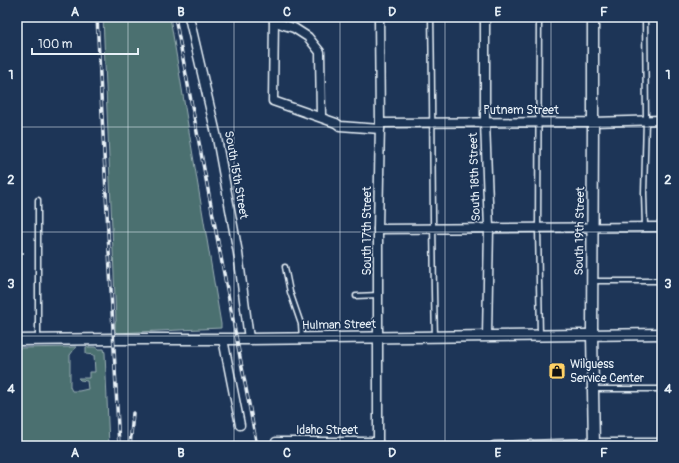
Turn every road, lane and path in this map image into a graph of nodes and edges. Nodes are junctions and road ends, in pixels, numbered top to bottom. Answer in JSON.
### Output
{"nodes":[{"id":1,"x":190,"y":17,"type":"edge"},
{"id":2,"x":379,"y":17,"type":"edge"},
{"id":3,"x":431,"y":17,"type":"edge"},
{"id":4,"x":485,"y":17,"type":"edge"},
{"id":5,"x":539,"y":17,"type":"edge"},
{"id":6,"x":592,"y":17,"type":"edge"},
{"id":7,"x":645,"y":17,"type":"edge"},
{"id":8,"x":274,"y":19,"type":"edge"},
{"id":9,"x":321,"y":117,"type":"junction"},
{"id":10,"x":646,"y":120,"type":"junction"},
{"id":11,"x":662,"y":120,"type":"edge"},
{"id":12,"x":485,"y":122,"type":"junction"},
{"id":13,"x":538,"y":122,"type":"junction"},
{"id":14,"x":593,"y":122,"type":"junction"},
{"id":15,"x":433,"y":123,"type":"junction"},
{"id":16,"x":380,"y":126,"type":"junction"},
{"id":17,"x":38,"y":200,"type":"dead end"},
{"id":18,"x":593,"y":227,"type":"junction"},
{"id":19,"x":645,"y":227,"type":"junction"},
{"id":20,"x":662,"y":227,"type":"edge"},
{"id":21,"x":488,"y":228,"type":"junction"},
{"id":22,"x":538,"y":228,"type":"junction"},
{"id":23,"x":378,"y":229,"type":"junction"},
{"id":24,"x":432,"y":229,"type":"junction"},
{"id":25,"x":23,"y":252,"type":"dead end"},
{"id":26,"x":17,"y":255,"type":"edge"},
{"id":27,"x":285,"y":267,"type":"dead end"},
{"id":28,"x":592,"y":281,"type":"junction"},
{"id":29,"x":662,"y":281,"type":"edge"},
{"id":30,"x":378,"y":295,"type":"junction"},
{"id":31,"x":356,"y":296,"type":"dead end"},
{"id":32,"x":592,"y":334,"type":"junction"},
{"id":33,"x":662,"y":334,"type":"edge"},
{"id":34,"x":540,"y":335,"type":"junction"},
{"id":35,"x":435,"y":336,"type":"junction"},
{"id":36,"x":486,"y":336,"type":"junction"},
{"id":37,"x":302,"y":338,"type":"junction"},
{"id":38,"x":378,"y":338,"type":"junction"},
{"id":39,"x":222,"y":339,"type":"junction"},
{"id":40,"x":249,"y":339,"type":"junction"},
{"id":41,"x":17,"y":340,"type":"edge"},
{"id":42,"x":38,"y":340,"type":"junction"},
{"id":43,"x":593,"y":389,"type":"junction"},
{"id":44,"x":662,"y":389,"type":"edge"},
{"id":45,"x":240,"y":425,"type":"dead end"},
{"id":46,"x":276,"y":442,"type":"dead end"},
{"id":47,"x":662,"y":443,"type":"edge"},
{"id":48,"x":378,"y":444,"type":"edge"},
{"id":49,"x":594,"y":445,"type":"edge"},
{"id":50,"x":646,"y":445,"type":"edge"},
{"id":51,"x":494,"y":446,"type":"edge"}],
"edges":[{"from":1,"to":40,"type":"street","name":"South 15th Street"},
{"from":2,"to":16,"type":"street","name":"South 17th Street"},
{"from":3,"to":15,"type":"lane"},
{"from":4,"to":12,"type":"street","name":"South 18th Street"},
{"from":5,"to":13,"type":"lane"},
{"from":6,"to":14,"type":"street","name":"South 19th Street"},
{"from":7,"to":10,"type":"lane"},
{"from":8,"to":9,"type":"street"},
{"from":8,"to":9,"type":"street","name":"Putnam Street"},
{"from":9,"to":16,"type":"street","name":"Putnam Street"},
{"from":10,"to":11,"type":"street","name":"Putnam Street"},
{"from":10,"to":14,"type":"street","name":"Putnam Street"},
{"from":10,"to":19,"type":"lane"},
{"from":12,"to":13,"type":"street","name":"Putnam Street"},
{"from":12,"to":15,"type":"street","name":"Putnam Street"},
{"from":12,"to":21,"type":"street","name":"South 18th Street"},
{"from":13,"to":14,"type":"street","name":"Putnam Street"},
{"from":13,"to":22,"type":"lane"},
{"from":14,"to":18,"type":"street","name":"South 19th Street"},
{"from":15,"to":16,"type":"street","name":"Putnam Street"},
{"from":15,"to":24,"type":"lane"},
{"from":16,"to":23,"type":"street","name":"South 17th Street"},
{"from":17,"to":42,"type":"lane"},
{"from":18,"to":19,"type":"street"},
{"from":18,"to":22,"type":"street"},
{"from":18,"to":28,"type":"street","name":"South 19th Street"},
{"from":19,"to":20,"type":"street"},
{"from":21,"to":22,"type":"street"},
{"from":21,"to":24,"type":"street"},
{"from":21,"to":36,"type":"street","name":"South 18th Street"},
{"from":22,"to":34,"type":"lane"},
{"from":23,"to":24,"type":"street"},
{"from":23,"to":30,"type":"street","name":"South 17th Street"},
{"from":24,"to":35,"type":"lane"},
{"from":25,"to":26,"type":"path"},
{"from":27,"to":37,"type":"lane"},
{"from":28,"to":29,"type":"lane"},
{"from":28,"to":32,"type":"street","name":"South 19th Street"},
{"from":30,"to":31,"type":"lane"},
{"from":30,"to":38,"type":"street","name":"South 17th Street"},
{"from":32,"to":33,"type":"street","name":"Hulman Street"},
{"from":32,"to":34,"type":"street","name":"Hulman Street"},
{"from":32,"to":43,"type":"street","name":"South 19th Street"},
{"from":34,"to":36,"type":"street","name":"Hulman Street"},
{"from":35,"to":36,"type":"street","name":"Hulman Street"},
{"from":35,"to":38,"type":"street","name":"Hulman Street"},
{"from":37,"to":38,"type":"street","name":"Hulman Street"},
{"from":37,"to":40,"type":"street","name":"Hulman Street"},
{"from":38,"to":48,"type":"street","name":"South 17th Street"},
{"from":39,"to":40,"type":"street","name":"Hulman Street"},
{"from":39,"to":42,"type":"street","name":"Hulman Street"},
{"from":39,"to":45,"type":"street"},
{"from":41,"to":42,"type":"street","name":"Hulman Street"},
{"from":43,"to":44,"type":"lane"},
{"from":43,"to":49,"type":"street","name":"South 19th Street"},
{"from":46,"to":48,"type":"street","name":"Idaho Street"},
{"from":47,"to":50,"type":"street"},
{"from":49,"to":50,"type":"street"},
{"from":49,"to":51,"type":"street"}]}
